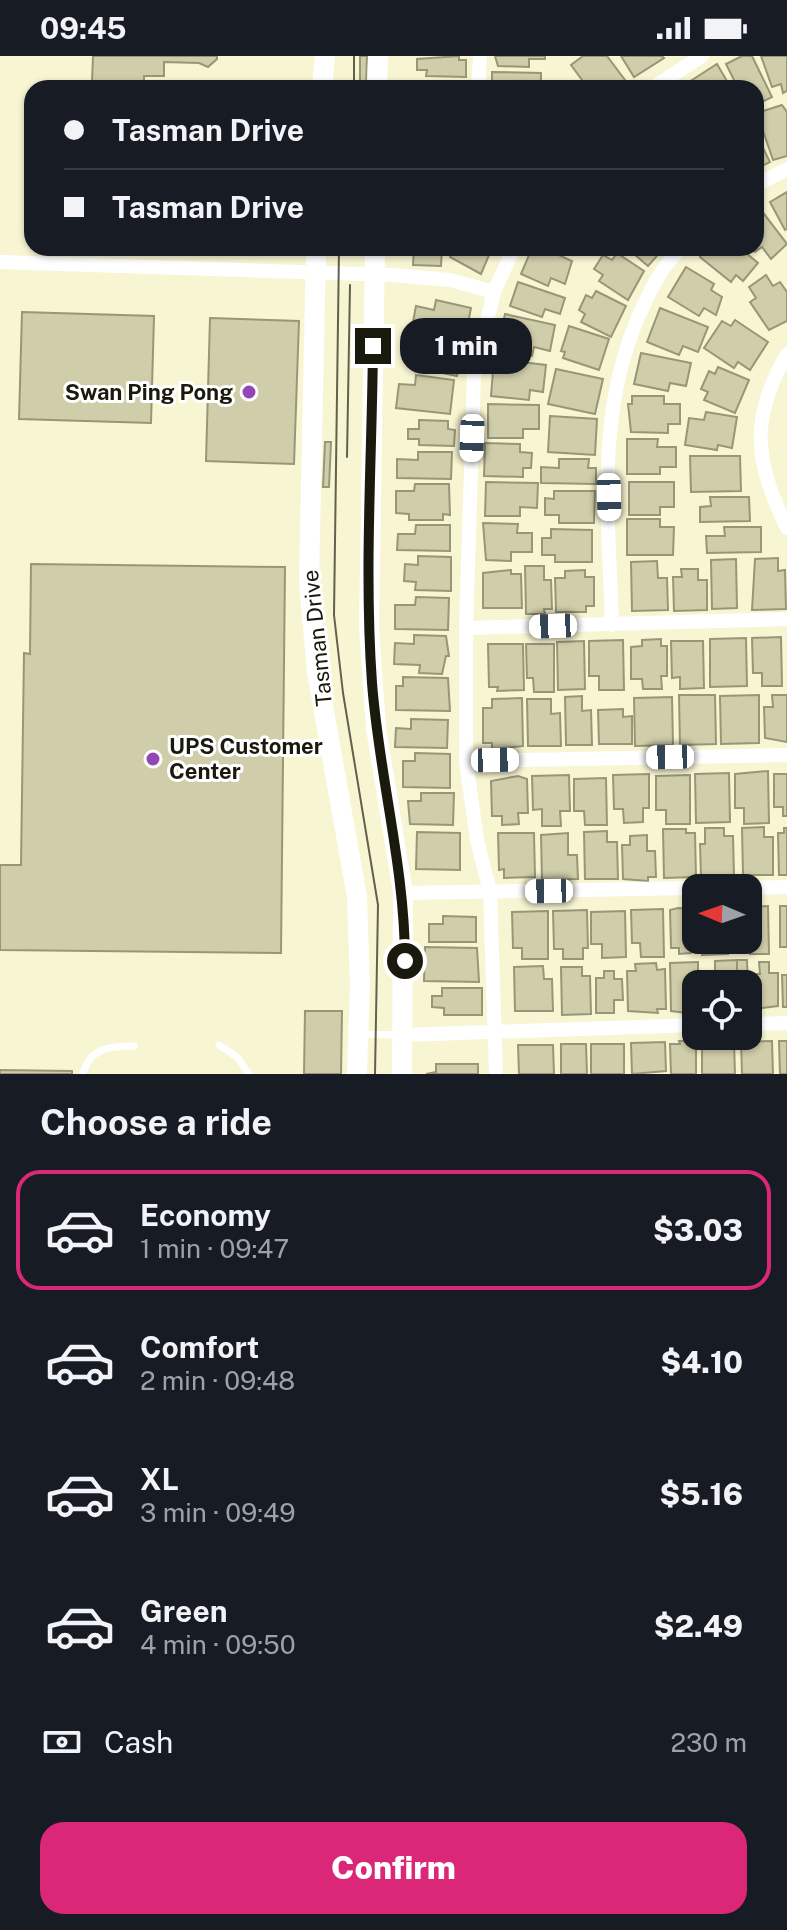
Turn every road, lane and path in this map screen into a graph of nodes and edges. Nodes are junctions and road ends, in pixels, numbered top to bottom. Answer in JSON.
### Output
{"nodes":[{"id":1,"x":325,"y":56,"type":"edge"},
{"id":2,"x":378,"y":56,"type":"edge"},
{"id":3,"x":480,"y":56,"type":"edge"},
{"id":4,"x":702,"y":56,"type":"edge"},
{"id":5,"x":323,"y":80,"type":"edge"},
{"id":6,"x":377,"y":80,"type":"edge"},
{"id":7,"x":478,"y":80,"type":"edge"},
{"id":8,"x":664,"y":80,"type":"edge"},
{"id":9,"x":787,"y":169,"type":"edge"},
{"id":10,"x":764,"y":181,"type":"edge"},
{"id":11,"x":316,"y":256,"type":"edge"},
{"id":12,"x":375,"y":256,"type":"edge"},
{"id":13,"x":510,"y":256,"type":"edge"},
{"id":14,"x":673,"y":256,"type":"edge"},
{"id":15,"x":0,"y":262,"type":"edge"},
{"id":16,"x":315,"y":273,"type":"junction"},
{"id":17,"x":374,"y":275,"type":"junction"},
{"id":18,"x":494,"y":292,"type":"junction"},
{"id":19,"x":787,"y":354,"type":"edge"},
{"id":20,"x":787,"y":528,"type":"edge"},
{"id":21,"x":787,"y":619,"type":"edge"},
{"id":22,"x":612,"y":625,"type":"junction"},
{"id":23,"x":466,"y":628,"type":"junction"},
{"id":24,"x":787,"y":755,"type":"edge"},
{"id":25,"x":466,"y":761,"type":"junction"},
{"id":26,"x":762,"y":887,"type":"edge"},
{"id":27,"x":787,"y":887,"type":"edge"},
{"id":28,"x":682,"y":888,"type":"edge"},
{"id":29,"x":490,"y":892,"type":"junction"},
{"id":30,"x":403,"y":893,"type":"junction"},
{"id":31,"x":787,"y":1023,"type":"edge"},
{"id":32,"x":762,"y":1024,"type":"edge"},
{"id":33,"x":682,"y":1025,"type":"edge"},
{"id":34,"x":497,"y":1030,"type":"junction"},
{"id":35,"x":358,"y":1034,"type":"junction"},
{"id":36,"x":403,"y":1035,"type":"junction"},
{"id":37,"x":219,"y":1045,"type":"dead end"},
{"id":38,"x":134,"y":1046,"type":"dead end"},
{"id":39,"x":83,"y":1074,"type":"edge"},
{"id":40,"x":249,"y":1074,"type":"edge"},
{"id":41,"x":357,"y":1074,"type":"edge"},
{"id":42,"x":402,"y":1074,"type":"edge"},
{"id":43,"x":496,"y":1074,"type":"edge"}],
"edges":[{"from":1,"to":5,"type":"main road"},
{"from":2,"to":6,"type":"main road"},
{"from":3,"to":7,"type":"street"},
{"from":4,"to":8,"type":"street"},
{"from":9,"to":10,"type":"street"},
{"from":11,"to":16,"type":"main road","name":"Tasman Drive"},
{"from":12,"to":17,"type":"main road"},
{"from":13,"to":18,"type":"street"},
{"from":14,"to":22,"type":"street"},
{"from":15,"to":16,"type":"street"},
{"from":16,"to":17,"type":"street"},
{"from":16,"to":35,"type":"main road","name":"Tasman Drive"},
{"from":17,"to":18,"type":"street"},
{"from":17,"to":30,"type":"main road"},
{"from":18,"to":23,"type":"street"},
{"from":19,"to":20,"type":"street"},
{"from":21,"to":22,"type":"street"},
{"from":22,"to":23,"type":"street"},
{"from":23,"to":25,"type":"street"},
{"from":24,"to":25,"type":"street"},
{"from":25,"to":29,"type":"street"},
{"from":26,"to":27,"type":"street"},
{"from":28,"to":29,"type":"street"},
{"from":29,"to":30,"type":"street"},
{"from":29,"to":34,"type":"street"},
{"from":30,"to":36,"type":"main road"},
{"from":31,"to":32,"type":"street"},
{"from":33,"to":34,"type":"street"},
{"from":34,"to":36,"type":"street"},
{"from":34,"to":43,"type":"street"},
{"from":35,"to":36,"type":"lane"},
{"from":35,"to":41,"type":"main road","name":"Tasman Drive"},
{"from":36,"to":42,"type":"main road"},
{"from":37,"to":40,"type":"lane"},
{"from":38,"to":39,"type":"lane"}]}
